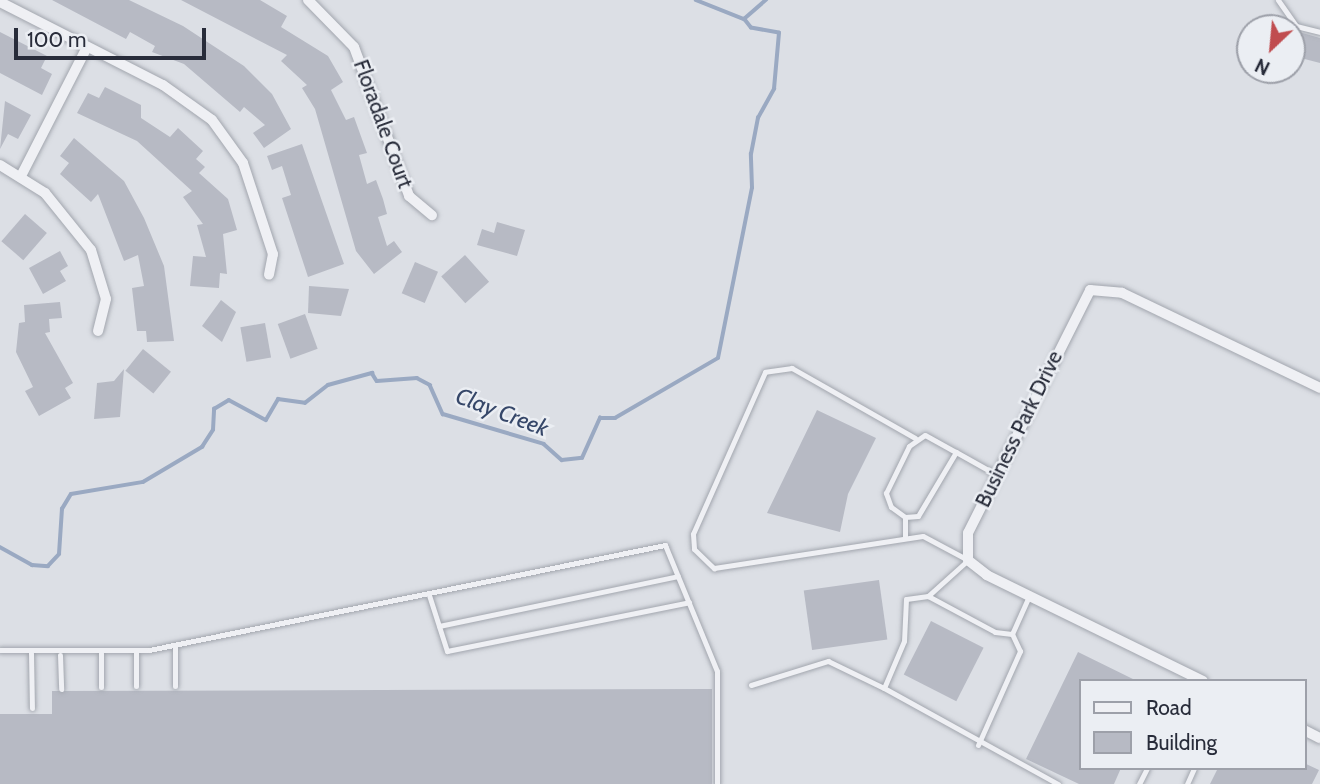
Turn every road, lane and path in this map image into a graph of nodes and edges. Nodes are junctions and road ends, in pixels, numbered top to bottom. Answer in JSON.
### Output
{"nodes":[{"id":1,"x":309,"y":0,"type":"edge"},
{"id":2,"x":1278,"y":0,"type":"edge"},
{"id":3,"x":0,"y":2,"type":"edge"},
{"id":4,"x":1320,"y":32,"type":"edge"},
{"id":5,"x":87,"y":47,"type":"junction"},
{"id":6,"x":0,"y":165,"type":"edge"},
{"id":7,"x":21,"y":176,"type":"junction"},
{"id":8,"x":432,"y":215,"type":"dead end"},
{"id":9,"x":269,"y":275,"type":"dead end"},
{"id":10,"x":98,"y":331,"type":"dead end"},
{"id":11,"x":1320,"y":388,"type":"edge"},
{"id":12,"x":915,"y":438,"type":"junction"},
{"id":13,"x":956,"y":452,"type":"junction"},
{"id":14,"x":997,"y":475,"type":"junction"},
{"id":15,"x":905,"y":517,"type":"junction"},
{"id":16,"x":905,"y":536,"type":"junction"},
{"id":17,"x":968,"y":560,"type":"junction"},
{"id":18,"x":678,"y":576,"type":"junction"},
{"id":19,"x":429,"y":594,"type":"junction"},
{"id":20,"x":928,"y":596,"type":"junction"},
{"id":21,"x":1029,"y":596,"type":"junction"},
{"id":22,"x":689,"y":602,"type":"junction"},
{"id":23,"x":439,"y":626,"type":"junction"},
{"id":24,"x":1012,"y":634,"type":"junction"},
{"id":25,"x":175,"y":645,"type":"junction"},
{"id":26,"x":0,"y":650,"type":"edge"},
{"id":27,"x":136,"y":651,"type":"junction"},
{"id":28,"x":31,"y":653,"type":"junction"},
{"id":29,"x":101,"y":653,"type":"junction"},
{"id":30,"x":60,"y":655,"type":"junction"},
{"id":31,"x":1199,"y":679,"type":"edge"},
{"id":32,"x":751,"y":685,"type":"dead end"},
{"id":33,"x":136,"y":686,"type":"dead end"},
{"id":34,"x":175,"y":686,"type":"dead end"},
{"id":35,"x":101,"y":687,"type":"dead end"},
{"id":36,"x":884,"y":688,"type":"junction"},
{"id":37,"x":61,"y":689,"type":"dead end"},
{"id":38,"x":32,"y":708,"type":"dead end"},
{"id":39,"x":978,"y":745,"type":"junction"},
{"id":40,"x":717,"y":784,"type":"edge"},
{"id":41,"x":1058,"y":784,"type":"edge"}],
"edges":[{"from":1,"to":8,"type":"street","name":"Floradale Court"},
{"from":2,"to":4,"type":"lane"},
{"from":3,"to":5,"type":"street"},
{"from":5,"to":7,"type":"street"},
{"from":5,"to":9,"type":"street"},
{"from":6,"to":7,"type":"street"},
{"from":7,"to":10,"type":"street"},
{"from":11,"to":14,"type":"street","name":"Business Park Drive"},
{"from":12,"to":13,"type":"lane"},
{"from":12,"to":15,"type":"lane"},
{"from":12,"to":16,"type":"lane"},
{"from":13,"to":14,"type":"lane"},
{"from":13,"to":15,"type":"lane"},
{"from":14,"to":17,"type":"street","name":"Business Park Drive"},
{"from":15,"to":16,"type":"lane"},
{"from":16,"to":17,"type":"lane"},
{"from":17,"to":20,"type":"lane"},
{"from":17,"to":21,"type":"street"},
{"from":18,"to":19,"type":"lane"},
{"from":18,"to":22,"type":"lane"},
{"from":18,"to":23,"type":"lane"},
{"from":19,"to":23,"type":"lane"},
{"from":19,"to":25,"type":"lane"},
{"from":20,"to":24,"type":"lane"},
{"from":20,"to":36,"type":"lane"},
{"from":21,"to":24,"type":"lane"},
{"from":21,"to":31,"type":"street"},
{"from":22,"to":23,"type":"lane"},
{"from":22,"to":40,"type":"lane"},
{"from":24,"to":39,"type":"lane"},
{"from":25,"to":27,"type":"lane"},
{"from":25,"to":34,"type":"lane"},
{"from":26,"to":28,"type":"lane"},
{"from":27,"to":29,"type":"lane"},
{"from":27,"to":33,"type":"lane"},
{"from":28,"to":30,"type":"lane"},
{"from":28,"to":38,"type":"lane"},
{"from":29,"to":30,"type":"lane"},
{"from":29,"to":35,"type":"lane"},
{"from":30,"to":37,"type":"lane"},
{"from":32,"to":36,"type":"lane"},
{"from":36,"to":39,"type":"lane"},
{"from":39,"to":41,"type":"lane"}]}
